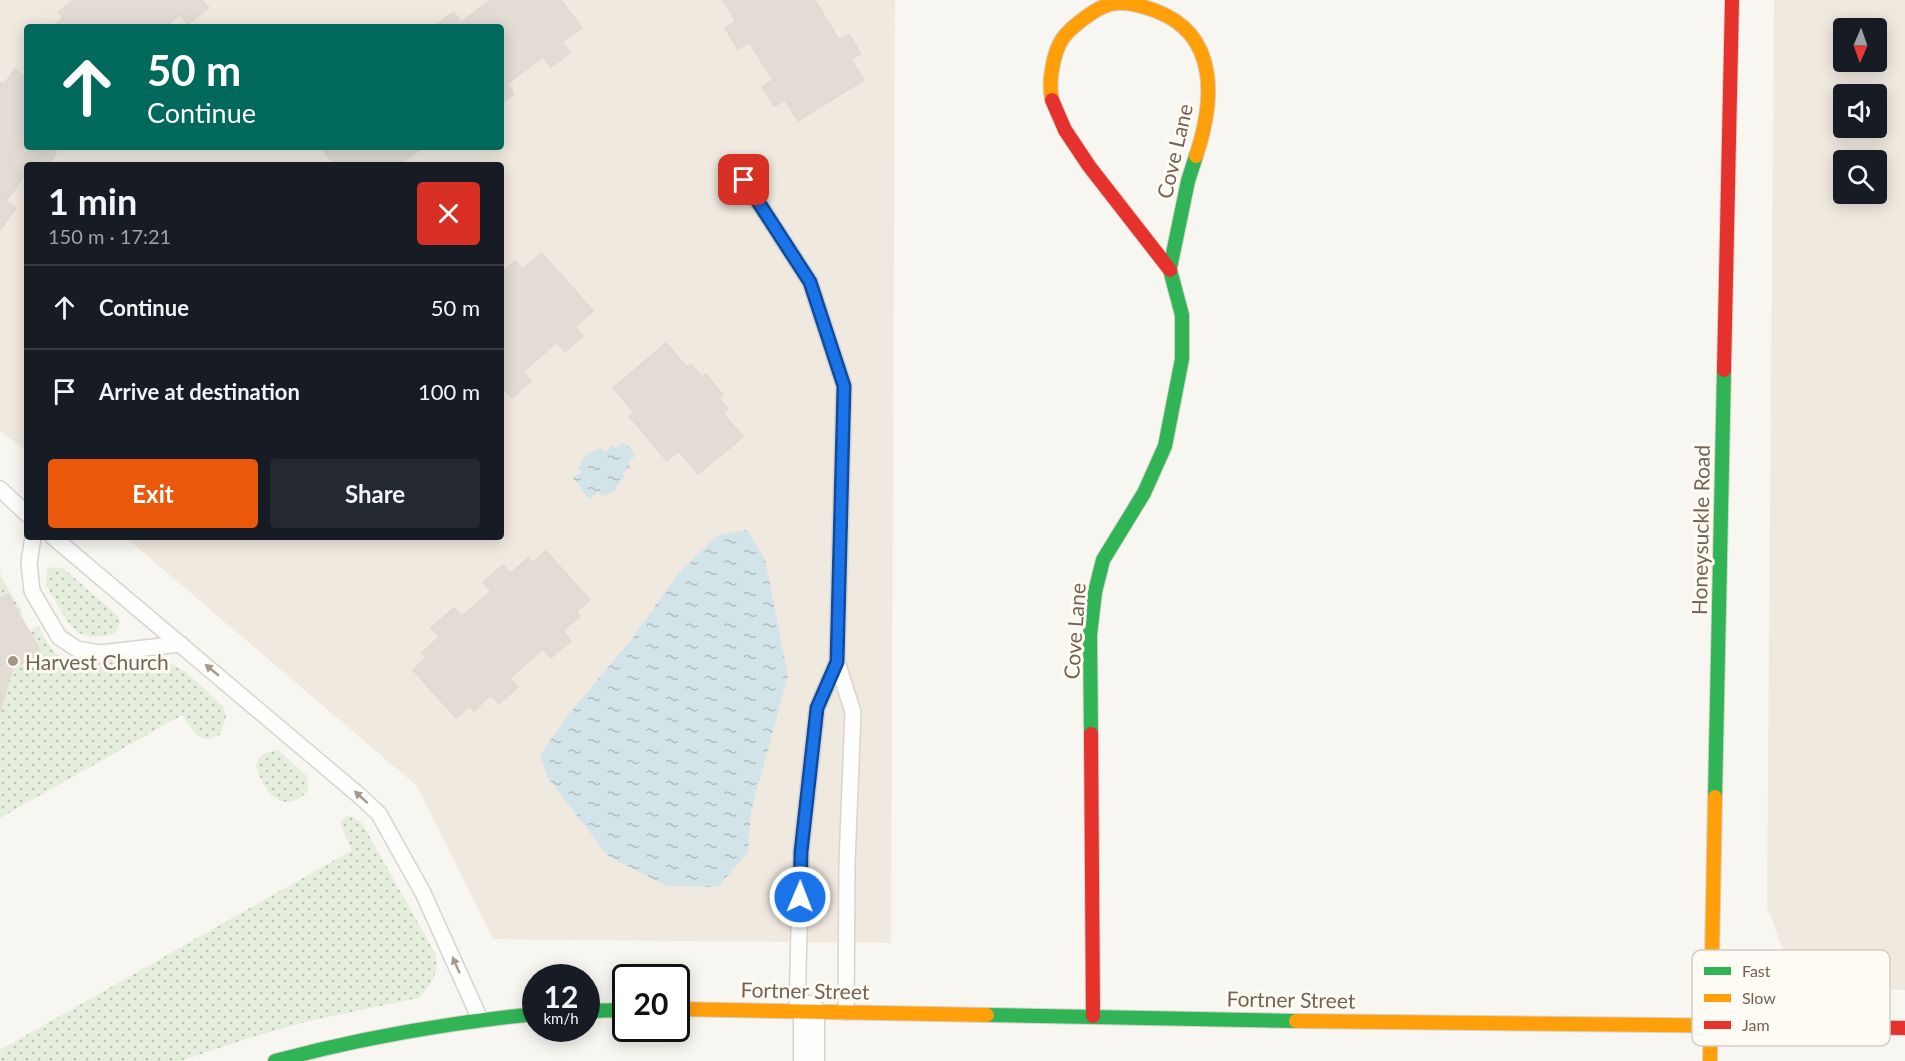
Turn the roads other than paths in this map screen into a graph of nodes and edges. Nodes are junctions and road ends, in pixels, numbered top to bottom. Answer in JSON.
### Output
{"nodes":[{"id":1,"x":1732,"y":0,"type":"edge"},
{"id":2,"x":744,"y":180,"type":"dead end"},
{"id":3,"x":1170,"y":268,"type":"junction"},
{"id":4,"x":0,"y":489,"type":"edge"},
{"id":5,"x":24,"y":511,"type":"edge"},
{"id":6,"x":33,"y":540,"type":"edge"},
{"id":7,"x":57,"y":540,"type":"edge"},
{"id":8,"x":181,"y":644,"type":"junction"},
{"id":9,"x":837,"y":662,"type":"junction"},
{"id":10,"x":1713,"y":950,"type":"edge"},
{"id":11,"x":690,"y":1009,"type":"edge"},
{"id":12,"x":803,"y":1011,"type":"junction"},
{"id":13,"x":846,"y":1012,"type":"junction"},
{"id":14,"x":522,"y":1015,"type":"edge"},
{"id":15,"x":1093,"y":1016,"type":"junction"},
{"id":16,"x":480,"y":1019,"type":"junction"},
{"id":17,"x":1692,"y":1026,"type":"edge"},
{"id":18,"x":1890,"y":1028,"type":"edge"},
{"id":19,"x":1905,"y":1028,"type":"edge"},
{"id":20,"x":1711,"y":1046,"type":"edge"},
{"id":21,"x":275,"y":1061,"type":"edge"},
{"id":22,"x":809,"y":1061,"type":"edge"},
{"id":23,"x":1710,"y":1061,"type":"edge"}],
"edges":[{"from":1,"to":10,"type":"street","name":"Honeysuckle Road"},
{"from":2,"to":9,"type":"lane"},
{"from":3,"to":3,"type":"street","name":"Cove Lane"},
{"from":3,"to":15,"type":"street","name":"Cove Lane"},
{"from":4,"to":5,"type":"lane"},
{"from":6,"to":8,"type":"lane"},
{"from":7,"to":8,"type":"lane"},
{"from":16,"to":8,"type":"lane","one_way":true},
{"from":9,"to":12,"type":"lane"},
{"from":9,"to":13,"type":"lane"},
{"from":11,"to":12,"type":"street","name":"Fortner Street"},
{"from":12,"to":13,"type":"street","name":"Fortner Street"},
{"from":12,"to":22,"type":"street"},
{"from":13,"to":15,"type":"street","name":"Fortner Street"},
{"from":14,"to":16,"type":"street"},
{"from":15,"to":17,"type":"street","name":"Fortner Street"},
{"from":16,"to":21,"type":"street"},
{"from":18,"to":19,"type":"street","name":"Fortner Street"},
{"from":20,"to":23,"type":"street","name":"Honeysuckle Road"}]}
